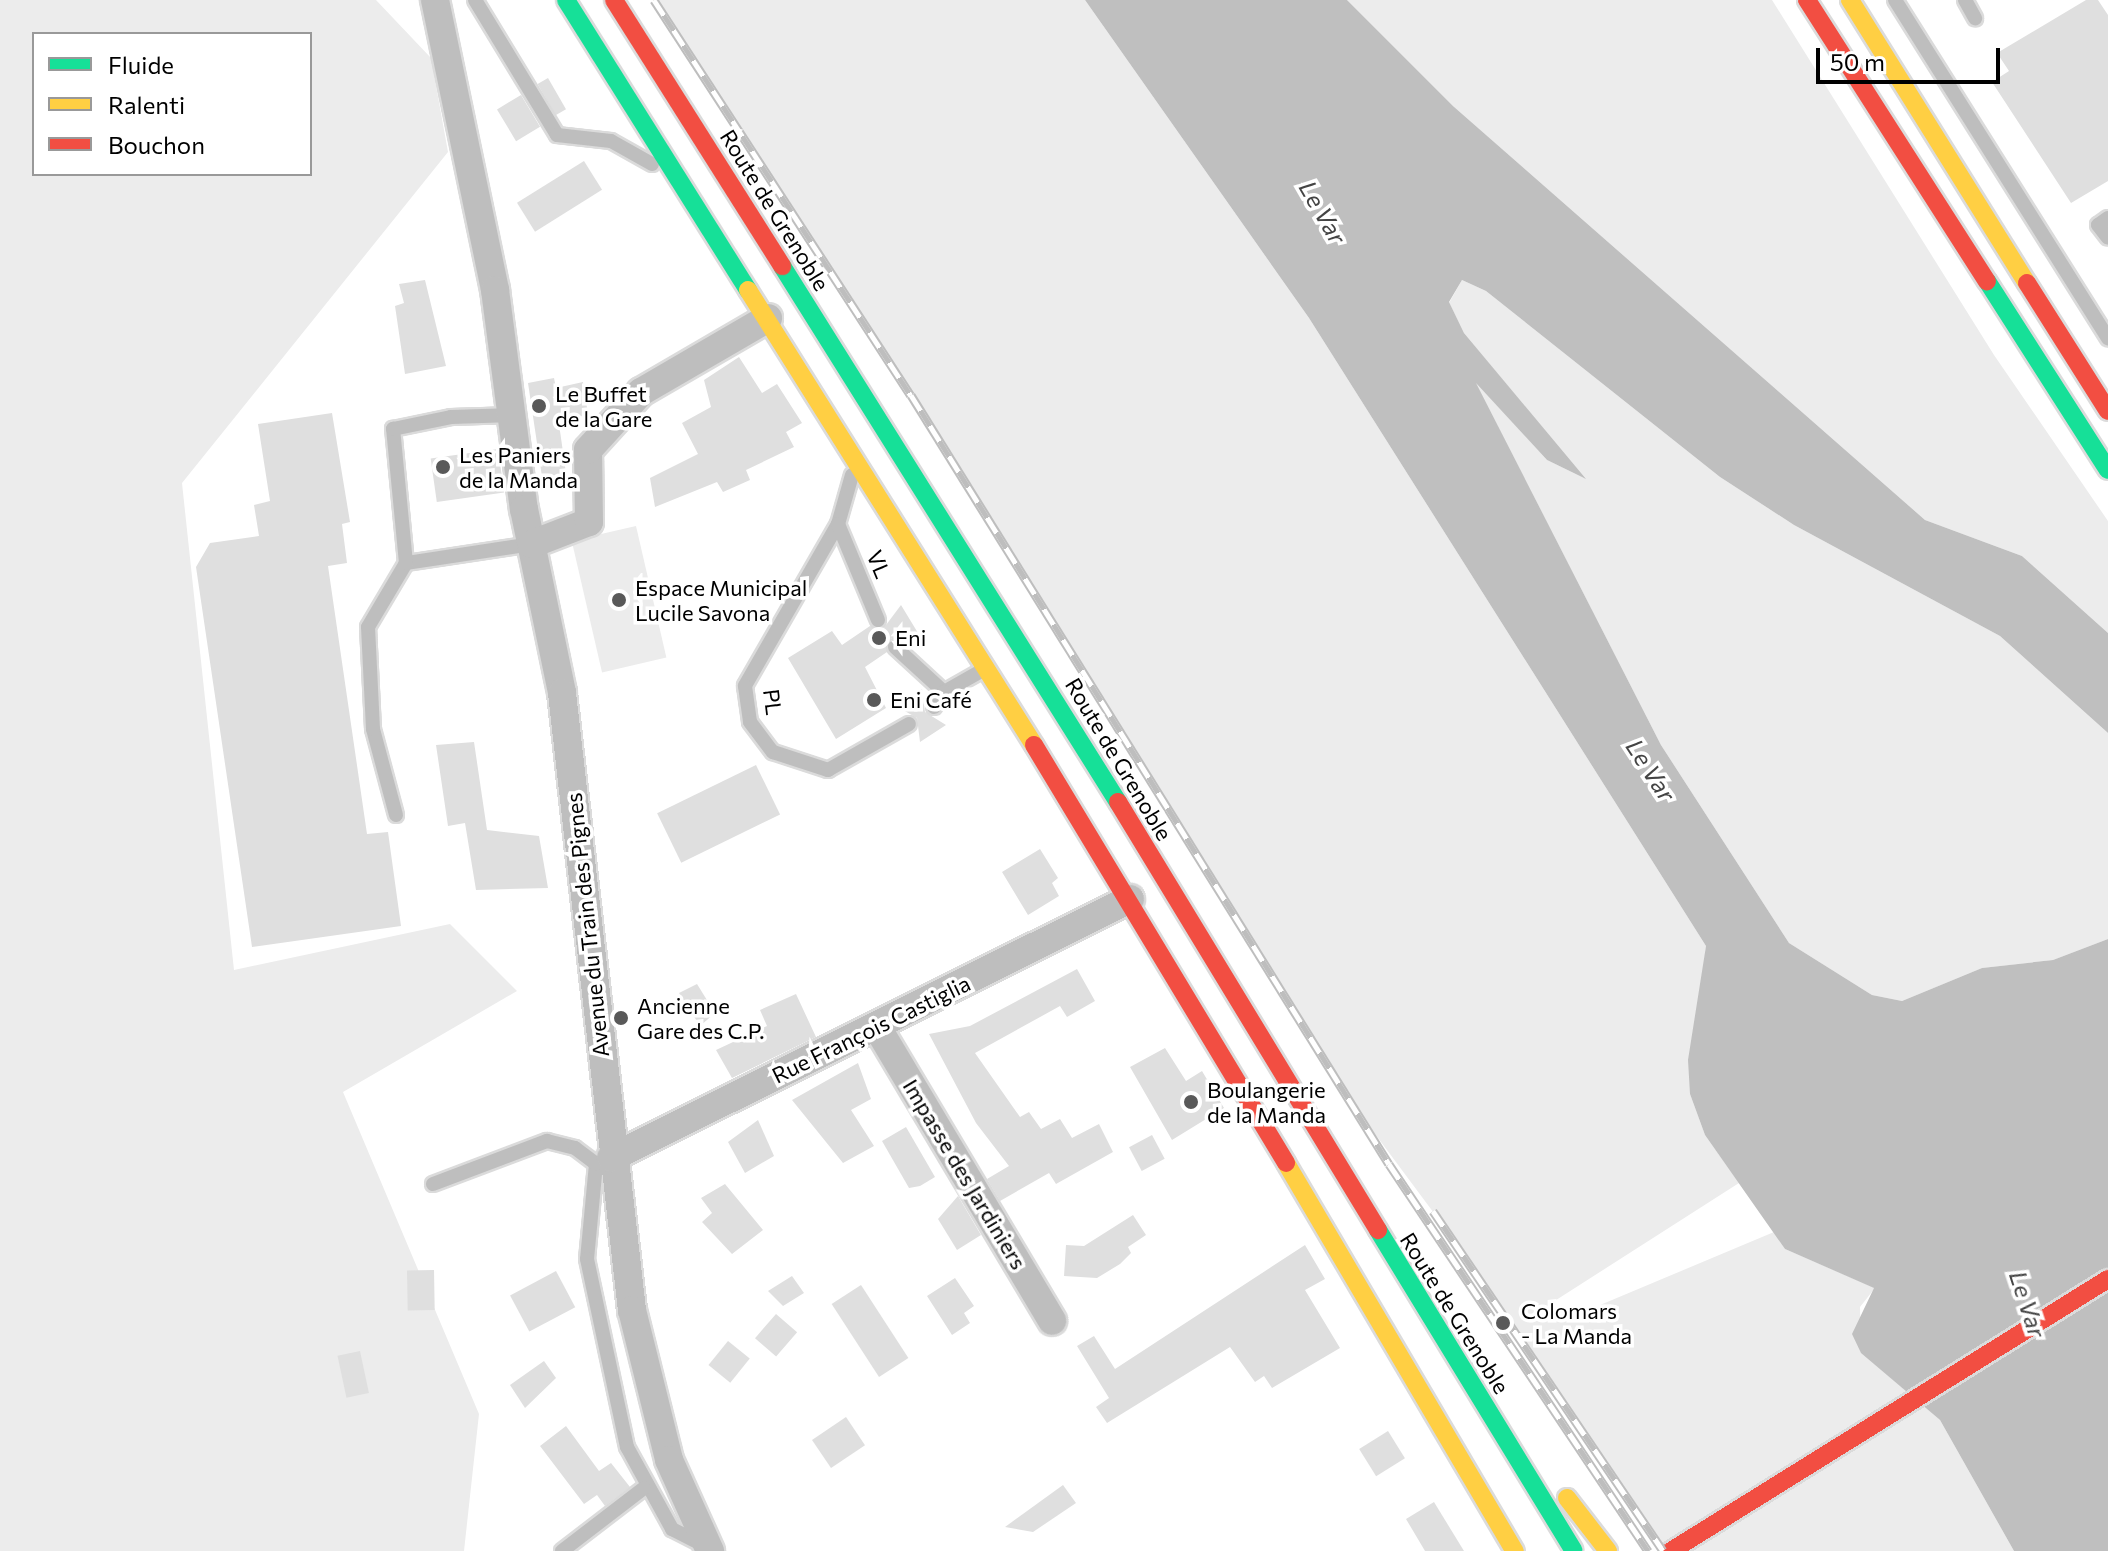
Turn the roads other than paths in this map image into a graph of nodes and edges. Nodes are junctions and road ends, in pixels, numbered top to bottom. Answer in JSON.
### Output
{"nodes":[{"id":1,"x":435,"y":0,"type":"edge"},
{"id":2,"x":475,"y":0,"type":"edge"},
{"id":3,"x":566,"y":0,"type":"edge"},
{"id":4,"x":614,"y":0,"type":"edge"},
{"id":5,"x":1807,"y":0,"type":"edge"},
{"id":6,"x":1850,"y":0,"type":"edge"},
{"id":7,"x":1895,"y":0,"type":"edge"},
{"id":8,"x":1965,"y":0,"type":"edge"},
{"id":9,"x":1975,"y":18,"type":"dead end"},
{"id":10,"x":681,"y":182,"type":"junction"},
{"id":11,"x":2108,"y":218,"type":"edge"},
{"id":12,"x":2108,"y":238,"type":"edge"},
{"id":13,"x":768,"y":318,"type":"junction"},
{"id":14,"x":2108,"y":338,"type":"edge"},
{"id":15,"x":2108,"y":411,"type":"edge"},
{"id":16,"x":514,"y":415,"type":"junction"},
{"id":17,"x":857,"y":459,"type":"junction"},
{"id":18,"x":2108,"y":470,"type":"edge"},
{"id":19,"x":838,"y":524,"type":"junction"},
{"id":20,"x":532,"y":544,"type":"junction"},
{"id":21,"x":406,"y":563,"type":"junction"},
{"id":22,"x":878,"y":620,"type":"dead end"},
{"id":23,"x":895,"y":647,"type":"dead end"},
{"id":24,"x":988,"y":667,"type":"junction"},
{"id":25,"x":944,"y":692,"type":"junction"},
{"id":26,"x":934,"y":707,"type":"dead end"},
{"id":27,"x":909,"y":724,"type":"dead end"},
{"id":28,"x":396,"y":815,"type":"dead end"},
{"id":29,"x":1130,"y":899,"type":"junction"},
{"id":30,"x":877,"y":1027,"type":"junction"},
{"id":31,"x":1244,"y":1086,"type":"junction"},
{"id":32,"x":1306,"y":1107,"type":"junction"},
{"id":33,"x":603,"y":1161,"type":"junction"},
{"id":34,"x":433,"y":1184,"type":"dead end"},
{"id":35,"x":2108,"y":1279,"type":"edge"},
{"id":36,"x":1052,"y":1321,"type":"dead end"},
{"id":37,"x":1477,"y":1443,"type":"dead end"},
{"id":38,"x":644,"y":1488,"type":"junction"},
{"id":39,"x":708,"y":1549,"type":"edge"},
{"id":40,"x":1573,"y":1550,"type":"edge"},
{"id":41,"x":562,"y":1551,"type":"edge"},
{"id":42,"x":1515,"y":1551,"type":"edge"},
{"id":43,"x":1608,"y":1551,"type":"edge"},
{"id":44,"x":1671,"y":1551,"type":"edge"}],
"edges":[{"from":1,"to":16,"type":"street","name":"Avenue du Train des Pignes"},
{"from":2,"to":10,"type":"lane"},
{"from":3,"to":10,"type":"main road"},
{"from":4,"to":32,"type":"main road","name":"Route de Grenoble"},
{"from":5,"to":18,"type":"main road"},
{"from":6,"to":15,"type":"main road"},
{"from":7,"to":14,"type":"lane"},
{"from":8,"to":9,"type":"lane"},
{"from":10,"to":13,"type":"main road"},
{"from":11,"to":12,"type":"lane"},
{"from":13,"to":17,"type":"main road"},
{"from":13,"to":20,"type":"street"},
{"from":16,"to":20,"type":"street","name":"Avenue du Train des Pignes"},
{"from":16,"to":21,"type":"lane"},
{"from":17,"to":19,"type":"lane","name":"PL"},
{"from":17,"to":24,"type":"main road"},
{"from":19,"to":22,"type":"lane","name":"VL"},
{"from":19,"to":27,"type":"lane","name":"PL"},
{"from":20,"to":21,"type":"lane"},
{"from":20,"to":33,"type":"street","name":"Avenue du Train des Pignes"},
{"from":21,"to":28,"type":"lane"},
{"from":23,"to":25,"type":"lane"},
{"from":24,"to":25,"type":"lane"},
{"from":24,"to":29,"type":"main road"},
{"from":25,"to":26,"type":"lane"},
{"from":29,"to":30,"type":"street","name":"Rue François Castiglia"},
{"from":29,"to":31,"type":"main road"},
{"from":30,"to":33,"type":"street","name":"Rue François Castiglia"},
{"from":30,"to":36,"type":"street","name":"Impasse des Jardiniers"},
{"from":31,"to":37,"type":"main road"},
{"from":31,"to":42,"type":"main road"},
{"from":32,"to":40,"type":"main road","name":"Route de Grenoble"},
{"from":32,"to":43,"type":"main road"},
{"from":33,"to":34,"type":"lane"},
{"from":33,"to":38,"type":"lane"},
{"from":33,"to":39,"type":"street","name":"Avenue du Train des Pignes"},
{"from":35,"to":44,"type":"main road"},
{"from":38,"to":39,"type":"lane"},
{"from":38,"to":41,"type":"lane"}]}
